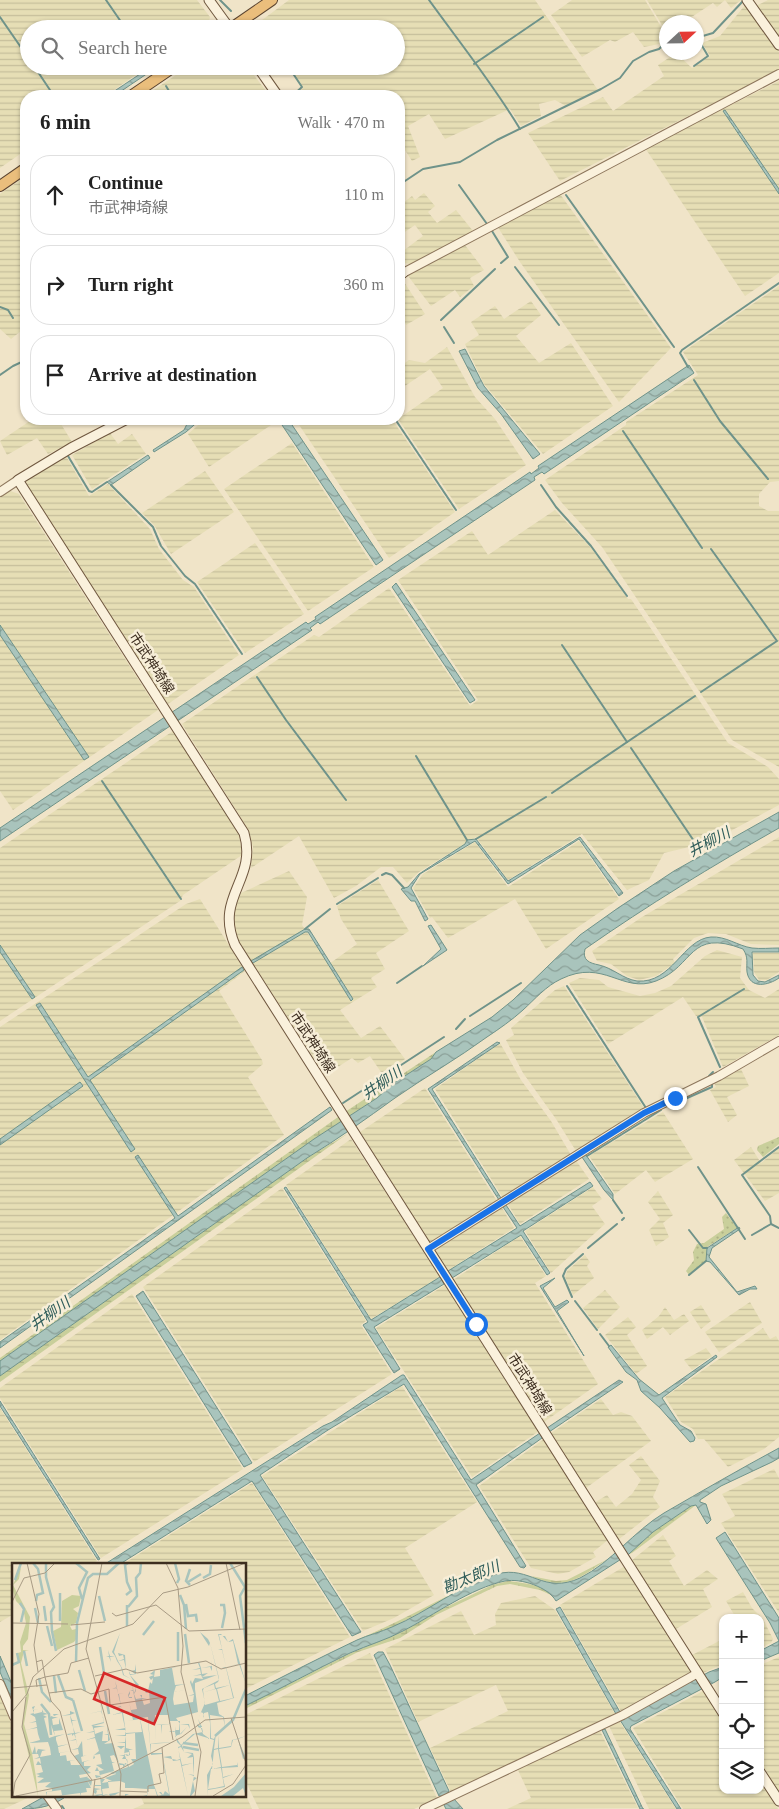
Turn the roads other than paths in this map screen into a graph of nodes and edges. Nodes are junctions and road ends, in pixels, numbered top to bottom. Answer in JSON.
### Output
{"nodes":[{"id":1,"x":209,"y":0,"type":"edge"},
{"id":2,"x":272,"y":0,"type":"edge"},
{"id":3,"x":747,"y":0,"type":"edge"},
{"id":4,"x":223,"y":20,"type":"edge"},
{"id":5,"x":243,"y":20,"type":"edge"},
{"id":6,"x":779,"y":45,"type":"edge"},
{"id":7,"x":779,"y":74,"type":"edge"},
{"id":8,"x":162,"y":75,"type":"edge"},
{"id":9,"x":263,"y":75,"type":"edge"},
{"id":10,"x":140,"y":90,"type":"edge"},
{"id":11,"x":274,"y":90,"type":"edge"},
{"id":12,"x":20,"y":172,"type":"edge"},
{"id":13,"x":0,"y":186,"type":"edge"},
{"id":14,"x":405,"y":269,"type":"edge"},
{"id":15,"x":115,"y":425,"type":"edge"},
{"id":16,"x":18,"y":480,"type":"junction"},
{"id":17,"x":0,"y":492,"type":"edge"},
{"id":18,"x":779,"y":1041,"type":"edge"},
{"id":19,"x":428,"y":1249,"type":"junction"},
{"id":20,"x":698,"y":1674,"type":"junction"},
{"id":21,"x":0,"y":1684,"type":"edge"},
{"id":22,"x":719,"y":1707,"type":"edge"},
{"id":23,"x":12,"y":1712,"type":"edge"},
{"id":24,"x":764,"y":1778,"type":"edge"},
{"id":25,"x":48,"y":1796,"type":"edge"},
{"id":26,"x":779,"y":1801,"type":"edge"},
{"id":27,"x":57,"y":1808,"type":"edge"},
{"id":28,"x":424,"y":1809,"type":"edge"}],
"edges":[{"from":1,"to":4,"type":"main road"},
{"from":2,"to":5,"type":"highway"},
{"from":3,"to":6,"type":"main road"},
{"from":7,"to":14,"type":"street"},
{"from":8,"to":10,"type":"highway"},
{"from":9,"to":11,"type":"main road"},
{"from":12,"to":13,"type":"highway"},
{"from":15,"to":16,"type":"main road"},
{"from":16,"to":17,"type":"street"},
{"from":16,"to":19,"type":"main road","name":"市武神埼線"},
{"from":18,"to":19,"type":"street"},
{"from":19,"to":20,"type":"main road","name":"市武神埼線"},
{"from":20,"to":22,"type":"main road","name":"市武神埼線"},
{"from":20,"to":28,"type":"street"},
{"from":21,"to":23,"type":"street"},
{"from":24,"to":26,"type":"main road"},
{"from":25,"to":27,"type":"street"}]}
